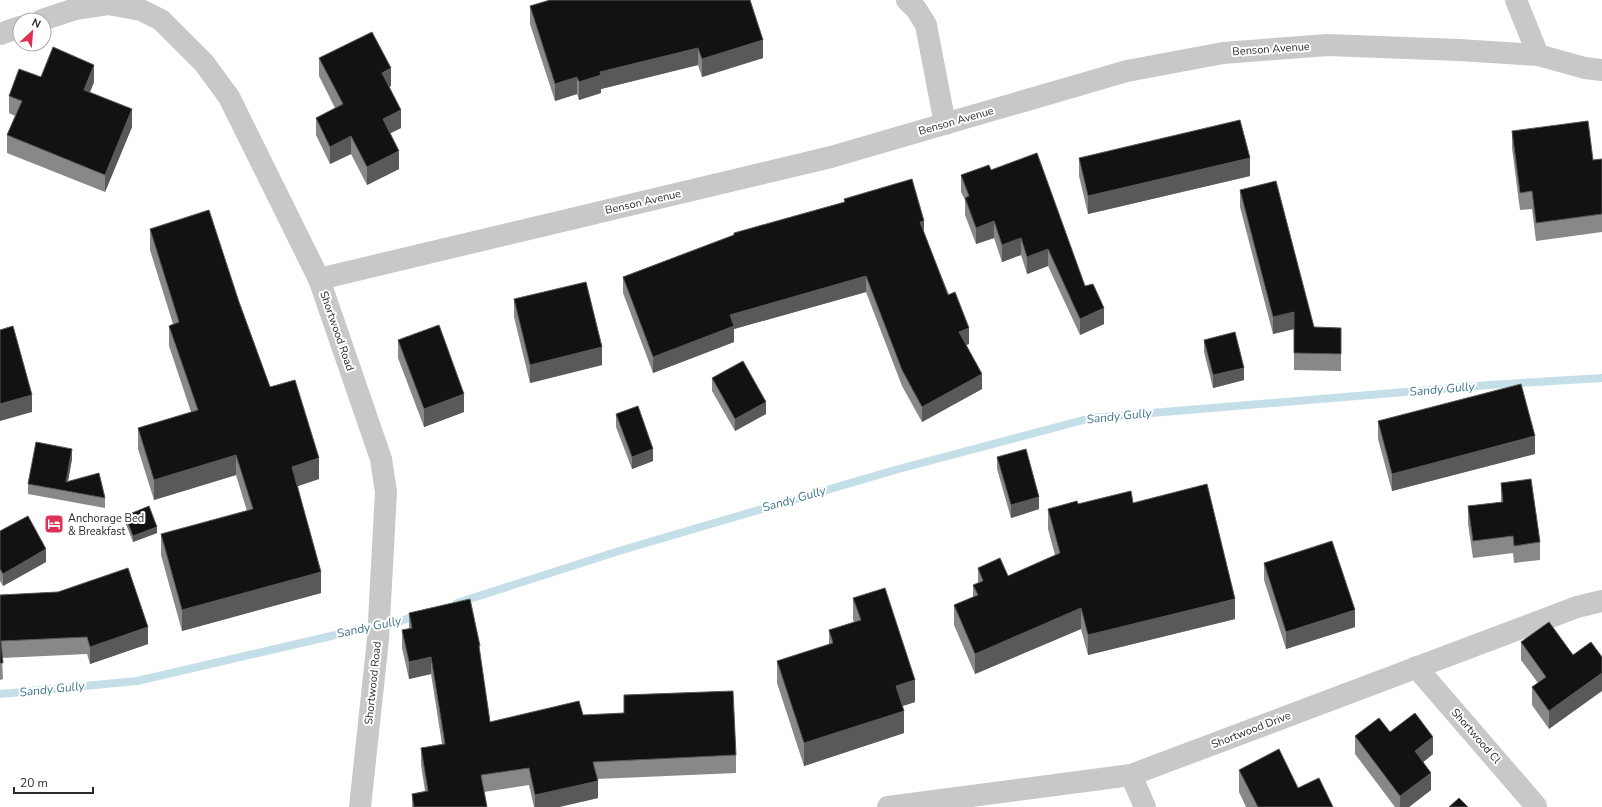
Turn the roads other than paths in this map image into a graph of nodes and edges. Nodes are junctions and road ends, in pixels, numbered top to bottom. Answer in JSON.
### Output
{"nodes":[{"id":1,"x":907,"y":0,"type":"edge"},
{"id":2,"x":1516,"y":0,"type":"edge"},
{"id":3,"x":52,"y":17,"type":"edge"},
{"id":4,"x":12,"y":30,"type":"edge"},
{"id":5,"x":0,"y":34,"type":"edge"},
{"id":6,"x":1538,"y":55,"type":"junction"},
{"id":7,"x":1602,"y":70,"type":"edge"},
{"id":8,"x":945,"y":124,"type":"junction"},
{"id":9,"x":319,"y":279,"type":"junction"},
{"id":10,"x":1602,"y":601,"type":"edge"},
{"id":11,"x":1416,"y":667,"type":"junction"},
{"id":12,"x":1131,"y":776,"type":"junction"},
{"id":13,"x":1536,"y":806,"type":"dead end"},
{"id":14,"x":360,"y":807,"type":"edge"},
{"id":15,"x":888,"y":807,"type":"edge"},
{"id":16,"x":1145,"y":807,"type":"edge"}],
"edges":[{"from":1,"to":8,"type":"street"},
{"from":2,"to":6,"type":"street"},
{"from":3,"to":9,"type":"street","name":"Shortwood Road"},
{"from":4,"to":5,"type":"street"},
{"from":6,"to":7,"type":"street","name":"Benson Avenue"},
{"from":6,"to":8,"type":"street","name":"Benson Avenue"},
{"from":8,"to":9,"type":"street","name":"Benson Avenue"},
{"from":9,"to":14,"type":"street","name":"Shortwood Road"},
{"from":10,"to":11,"type":"street","name":"Shortwood Drive"},
{"from":11,"to":12,"type":"street","name":"Shortwood Drive"},
{"from":11,"to":13,"type":"street","name":"Shortwood Cl"},
{"from":12,"to":15,"type":"street","name":"Shortwood Drive"},
{"from":12,"to":16,"type":"street"}]}
